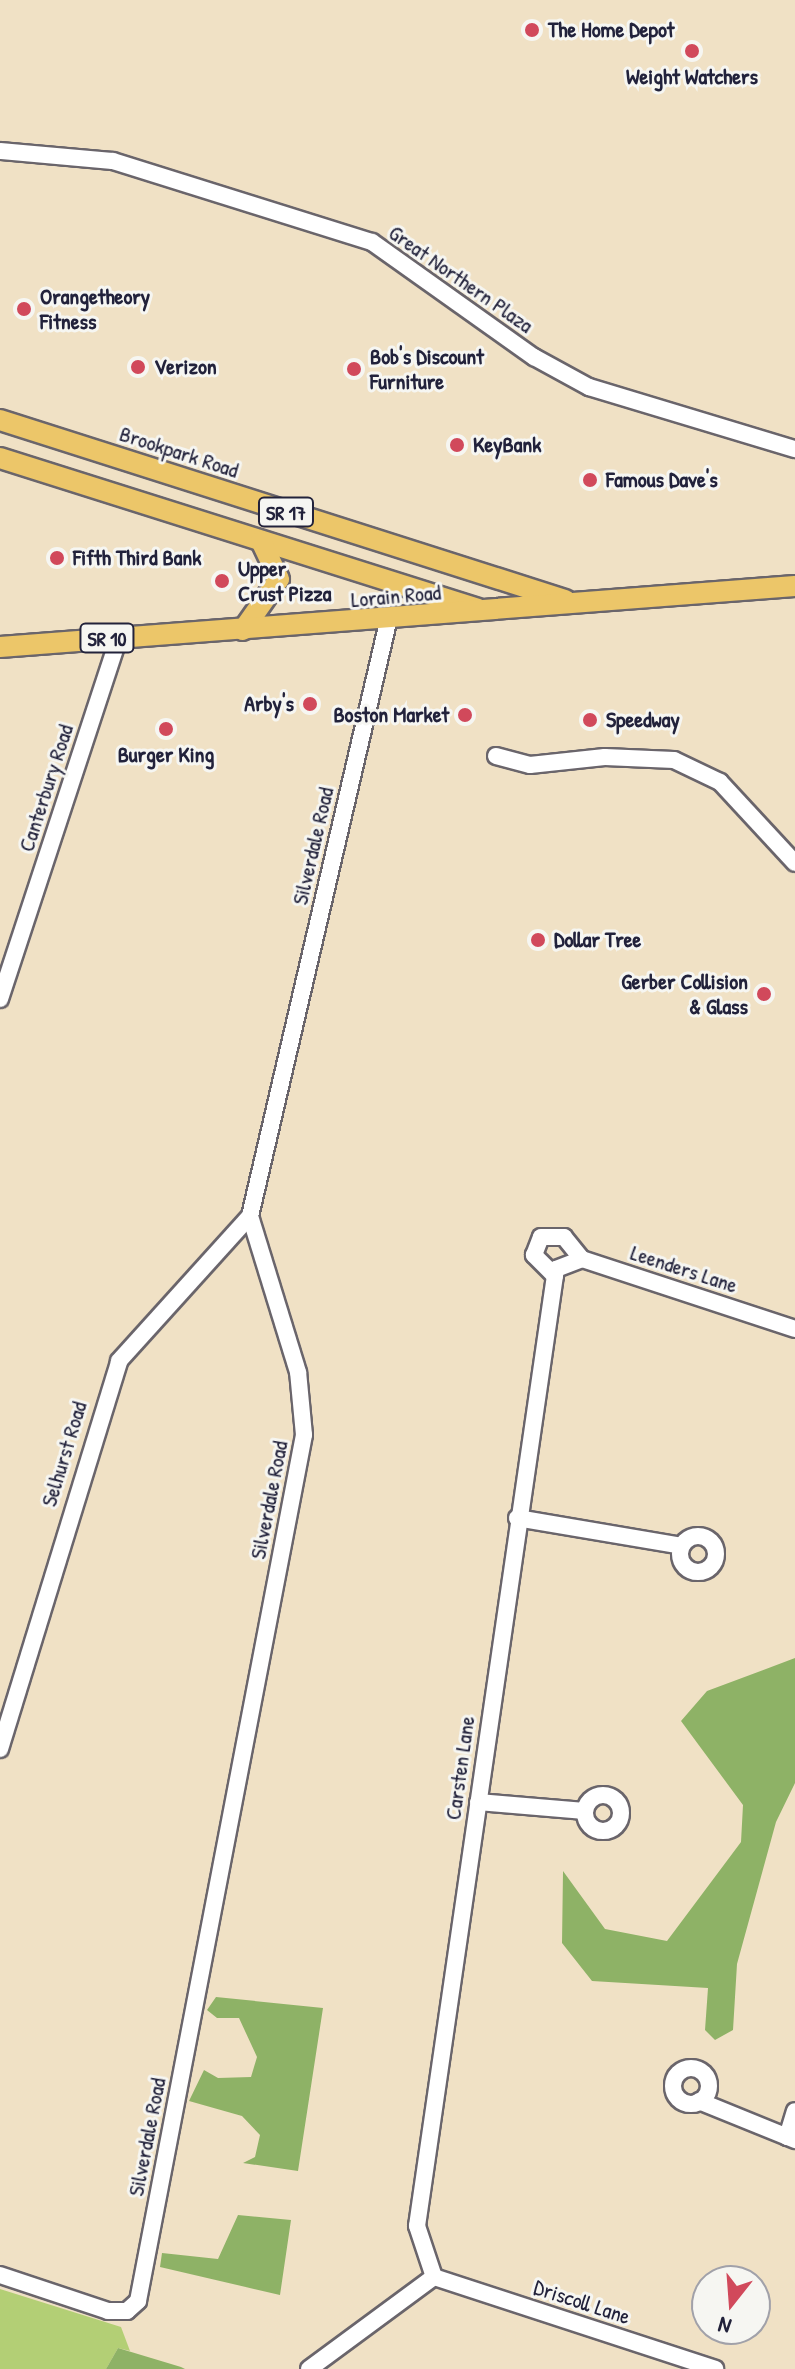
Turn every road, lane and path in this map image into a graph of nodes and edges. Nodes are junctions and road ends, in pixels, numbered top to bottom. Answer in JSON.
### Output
{"nodes":[{"id":1,"x":0,"y":151,"type":"edge"},
{"id":2,"x":0,"y":420,"type":"edge"},
{"id":3,"x":795,"y":449,"type":"edge"},
{"id":4,"x":0,"y":458,"type":"edge"},
{"id":5,"x":261,"y":541,"type":"junction"},
{"id":6,"x":795,"y":586,"type":"edge"},
{"id":7,"x":573,"y":603,"type":"junction"},
{"id":8,"x":486,"y":611,"type":"junction"},
{"id":9,"x":388,"y":622,"type":"junction"},
{"id":10,"x":243,"y":630,"type":"junction"},
{"id":11,"x":119,"y":637,"type":"junction"},
{"id":12,"x":0,"y":647,"type":"edge"},
{"id":13,"x":496,"y":756,"type":"dead end"},
{"id":14,"x":795,"y":863,"type":"edge"},
{"id":15,"x":0,"y":999,"type":"edge"},
{"id":16,"x":250,"y":1216,"type":"junction"},
{"id":17,"x":582,"y":1259,"type":"junction"},
{"id":18,"x":557,"y":1271,"type":"junction"},
{"id":19,"x":795,"y":1329,"type":"edge"},
{"id":20,"x":517,"y":1518,"type":"junction"},
{"id":21,"x":682,"y":1546,"type":"dead end"},
{"id":22,"x":0,"y":1749,"type":"edge"},
{"id":23,"x":478,"y":1802,"type":"junction"},
{"id":24,"x":585,"y":1811,"type":"dead end"},
{"id":25,"x":699,"y":2101,"type":"dead end"},
{"id":26,"x":795,"y":2111,"type":"edge"},
{"id":27,"x":791,"y":2139,"type":"edge"},
{"id":28,"x":0,"y":2275,"type":"edge"},
{"id":29,"x":434,"y":2277,"type":"junction"},
{"id":30,"x":309,"y":2369,"type":"edge"},
{"id":31,"x":715,"y":2369,"type":"edge"}],
"edges":[{"from":1,"to":3,"type":"street","name":"Great Northern Plaza"},
{"from":2,"to":7,"type":"main road","name":"Brookpark Road","number":"SR 17"},
{"from":4,"to":5,"type":"main road","number":"SR 17"},
{"from":5,"to":8,"type":"main road","number":"SR 17"},
{"from":5,"to":10,"type":"main road"},
{"from":6,"to":7,"type":"main road","name":"Lorain Road","number":"SR 10"},
{"from":7,"to":8,"type":"main road","name":"Lorain Road","number":"SR 10"},
{"from":8,"to":9,"type":"main road","name":"Lorain Road","number":"SR 10"},
{"from":9,"to":10,"type":"main road","name":"Lorain Road","number":"SR 10"},
{"from":9,"to":16,"type":"street","name":"Silverdale Road"},
{"from":10,"to":11,"type":"main road","name":"Lorain Road","number":"SR 10"},
{"from":11,"to":12,"type":"main road","name":"Lorain Road","number":"SR 10"},
{"from":11,"to":15,"type":"street","name":"Canterbury Road"},
{"from":13,"to":14,"type":"street"},
{"from":16,"to":22,"type":"street","name":"Selhurst Road"},
{"from":16,"to":28,"type":"street","name":"Silverdale Road"},
{"from":17,"to":18,"type":"street"},
{"from":17,"to":18,"type":"street"},
{"from":17,"to":19,"type":"street","name":"Leenders Lane"},
{"from":18,"to":20,"type":"street","name":"Carsten Lane"},
{"from":20,"to":21,"type":"street"},
{"from":20,"to":23,"type":"street","name":"Carsten Lane"},
{"from":23,"to":24,"type":"street"},
{"from":23,"to":29,"type":"street","name":"Carsten Lane"},
{"from":25,"to":27,"type":"street"},
{"from":26,"to":27,"type":"street"},
{"from":29,"to":30,"type":"street"},
{"from":29,"to":31,"type":"street","name":"Driscoll Lane"}]}
